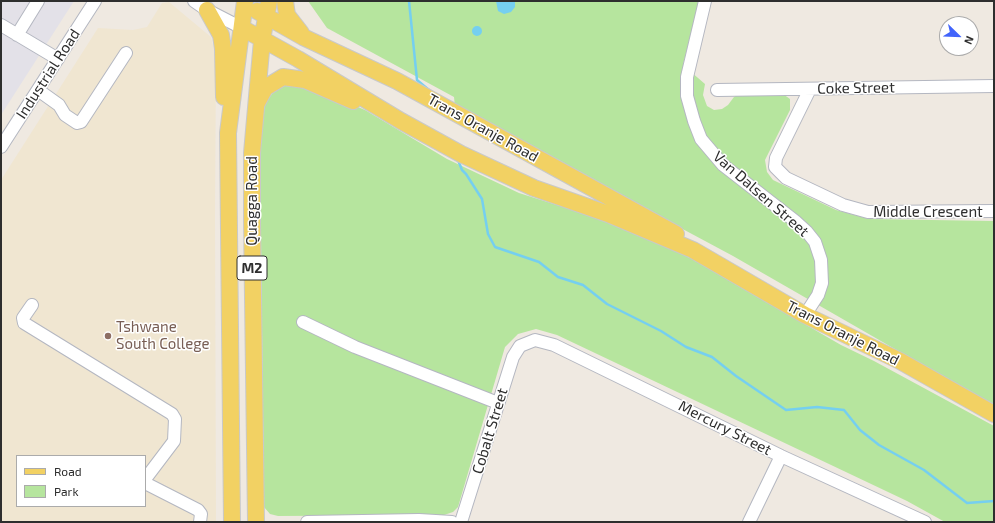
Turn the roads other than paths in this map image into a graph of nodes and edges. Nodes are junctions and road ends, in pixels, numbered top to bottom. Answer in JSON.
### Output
{"nodes":[{"id":1,"x":38,"y":1,"type":"edge"},
{"id":2,"x":95,"y":1,"type":"edge"},
{"id":3,"x":285,"y":1,"type":"edge"},
{"id":4,"x":706,"y":1,"type":"edge"},
{"id":5,"x":243,"y":2,"type":"edge"},
{"id":6,"x":200,"y":6,"type":"edge"},
{"id":7,"x":268,"y":8,"type":"edge"},
{"id":8,"x":1,"y":25,"type":"edge"},
{"id":9,"x":242,"y":28,"type":"junction"},
{"id":10,"x":17,"y":34,"type":"junction"},
{"id":11,"x":303,"y":36,"type":"junction"},
{"id":12,"x":262,"y":40,"type":"junction"},
{"id":13,"x":126,"y":53,"type":"dead end"},
{"id":14,"x":58,"y":59,"type":"junction"},
{"id":15,"x":994,"y":86,"type":"edge"},
{"id":16,"x":810,"y":89,"type":"junction"},
{"id":17,"x":38,"y":90,"type":"junction"},
{"id":18,"x":717,"y":90,"type":"dead end"},
{"id":19,"x":255,"y":106,"type":"junction"},
{"id":20,"x":401,"y":121,"type":"junction"},
{"id":21,"x":228,"y":133,"type":"junction"},
{"id":22,"x":1,"y":147,"type":"edge"},
{"id":23,"x":994,"y":211,"type":"edge"},
{"id":24,"x":694,"y":250,"type":"junction"},
{"id":25,"x":32,"y":305,"type":"dead end"},
{"id":26,"x":805,"y":315,"type":"junction"},
{"id":27,"x":303,"y":322,"type":"dead end"},
{"id":28,"x":525,"y":343,"type":"joint"},
{"id":29,"x":498,"y":403,"type":"junction"},
{"id":30,"x":994,"y":414,"type":"edge"},
{"id":31,"x":781,"y":456,"type":"junction"},
{"id":32,"x":342,"y":521,"type":"edge"},
{"id":33,"x":200,"y":522,"type":"edge"},
{"id":34,"x":206,"y":522,"type":"edge"},
{"id":35,"x":232,"y":522,"type":"edge"},
{"id":36,"x":256,"y":522,"type":"edge"},
{"id":37,"x":307,"y":522,"type":"edge"},
{"id":38,"x":452,"y":522,"type":"edge"},
{"id":39,"x":461,"y":522,"type":"edge"},
{"id":40,"x":749,"y":522,"type":"edge"},
{"id":41,"x":925,"y":522,"type":"edge"}],
"edges":[{"from":1,"to":10,"type":"street"},
{"from":2,"to":14,"type":"street","name":"Industrial Road"},
{"from":3,"to":11,"type":"main road"},
{"from":4,"to":26,"type":"street","name":"Van Dalsen Street"},
{"from":5,"to":7,"type":"main road","name":"Trans Oranje Road"},
{"from":5,"to":9,"type":"main road","name":"Quagga Road"},
{"from":6,"to":9,"type":"street"},
{"from":6,"to":21,"type":"main road"},
{"from":7,"to":11,"type":"main road","name":"Trans Oranje Road"},
{"from":7,"to":12,"type":"main road","name":"Quagga Road","number":"M2"},
{"from":8,"to":10,"type":"street"},
{"from":9,"to":12,"type":"main road","name":"Trans Oranje Road"},
{"from":9,"to":21,"type":"main road","name":"Quagga Road","number":"M2"},
{"from":10,"to":14,"type":"street"},
{"from":11,"to":24,"type":"main road","name":"Trans Oranje Road"},
{"from":12,"to":19,"type":"main road","name":"Quagga Road","number":"M2"},
{"from":12,"to":20,"type":"main road","name":"Trans Oranje Road"},
{"from":13,"to":17,"type":"street"},
{"from":14,"to":17,"type":"street","name":"Industrial Road"},
{"from":15,"to":16,"type":"street","name":"Coke Street"},
{"from":16,"to":18,"type":"street","name":"Coke Street"},
{"from":16,"to":23,"type":"street","name":"Middle Crescent"},
{"from":17,"to":22,"type":"street","name":"Industrial Road"},
{"from":19,"to":20,"type":"main road"},
{"from":19,"to":36,"type":"main road","name":"Quagga Road","number":"M2"},
{"from":20,"to":24,"type":"main road","name":"Trans Oranje Road"},
{"from":21,"to":35,"type":"main road","name":"Quagga Road","number":"M2"},
{"from":24,"to":26,"type":"main road","name":"Trans Oranje Road"},
{"from":25,"to":33,"type":"street"},
{"from":26,"to":30,"type":"main road","name":"Trans Oranje Road"},
{"from":27,"to":29,"type":"street"},
{"from":28,"to":29,"type":"street","name":"Cobalt Street"},
{"from":28,"to":31,"type":"street","name":"Mercury Street"},
{"from":29,"to":39,"type":"street","name":"Cobalt Street"},
{"from":31,"to":40,"type":"street"},
{"from":31,"to":41,"type":"street","name":"Mercury Street"},
{"from":32,"to":37,"type":"street"},
{"from":32,"to":38,"type":"street"},
{"from":33,"to":34,"type":"street"}]}
